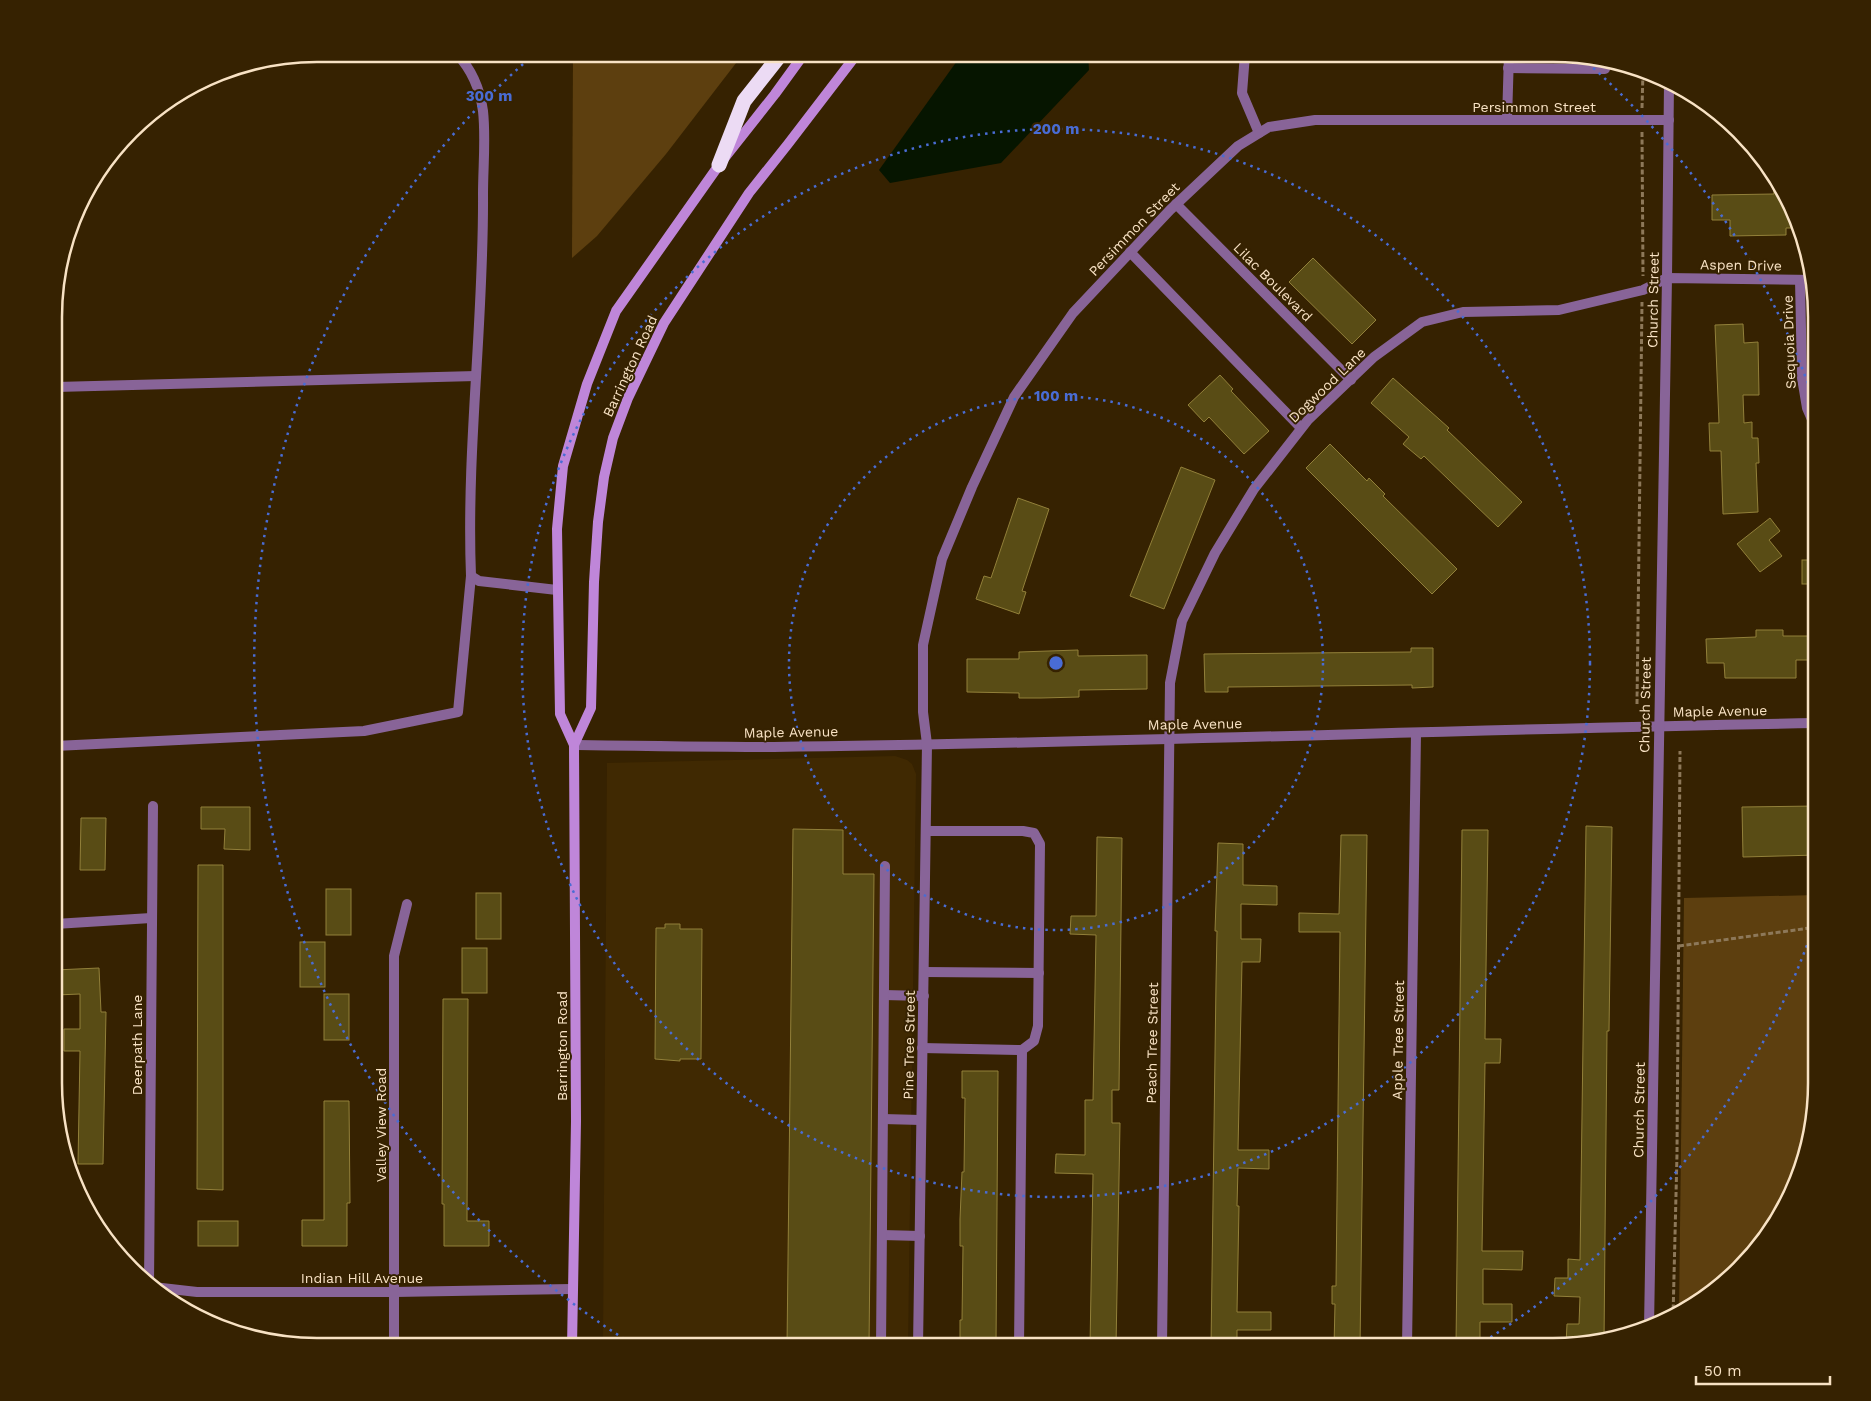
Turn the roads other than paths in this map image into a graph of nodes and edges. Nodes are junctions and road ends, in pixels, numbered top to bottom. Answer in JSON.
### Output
{"nodes":[{"id":1,"x":464,"y":62,"type":"edge"},
{"id":2,"x":776,"y":62,"type":"edge"},
{"id":3,"x":798,"y":62,"type":"edge"},
{"id":4,"x":851,"y":62,"type":"edge"},
{"id":5,"x":1244,"y":62,"type":"edge"},
{"id":6,"x":1508,"y":62,"type":"edge"},
{"id":7,"x":1604,"y":67,"type":"edge"},
{"id":8,"x":1508,"y":68,"type":"junction"},
{"id":9,"x":1669,"y":90,"type":"edge"},
{"id":10,"x":1507,"y":120,"type":"junction"},
{"id":11,"x":1668,"y":120,"type":"junction"},
{"id":12,"x":1259,"y":133,"type":"junction"},
{"id":13,"x":719,"y":165,"type":"junction"},
{"id":14,"x":1176,"y":204,"type":"junction"},
{"id":15,"x":1130,"y":252,"type":"junction"},
{"id":16,"x":1667,"y":278,"type":"junction"},
{"id":17,"x":1800,"y":280,"type":"junction"},
{"id":18,"x":1806,"y":280,"type":"edge"},
{"id":19,"x":476,"y":376,"type":"junction"},
{"id":20,"x":1351,"y":380,"type":"junction"},
{"id":21,"x":62,"y":387,"type":"edge"},
{"id":22,"x":1808,"y":410,"type":"edge"},
{"id":23,"x":1301,"y":428,"type":"junction"},
{"id":24,"x":471,"y":576,"type":"junction"},
{"id":25,"x":557,"y":590,"type":"junction"},
{"id":26,"x":1808,"y":724,"type":"edge"},
{"id":27,"x":1658,"y":726,"type":"junction"},
{"id":28,"x":1416,"y":734,"type":"junction"},
{"id":29,"x":1169,"y":739,"type":"junction"},
{"id":30,"x":927,"y":744,"type":"junction"},
{"id":31,"x":574,"y":745,"type":"junction"},
{"id":32,"x":62,"y":746,"type":"edge"},
{"id":33,"x":153,"y":806,"type":"dead end"},
{"id":34,"x":926,"y":831,"type":"junction"},
{"id":35,"x":885,"y":866,"type":"dead end"},
{"id":36,"x":407,"y":904,"type":"dead end"},
{"id":37,"x":151,"y":918,"type":"junction"},
{"id":38,"x":62,"y":924,"type":"edge"},
{"id":39,"x":925,"y":972,"type":"junction"},
{"id":40,"x":1039,"y":973,"type":"junction"},
{"id":41,"x":884,"y":995,"type":"junction"},
{"id":42,"x":924,"y":996,"type":"junction"},
{"id":43,"x":922,"y":1048,"type":"junction"},
{"id":44,"x":1022,"y":1050,"type":"junction"},
{"id":45,"x":883,"y":1119,"type":"junction"},
{"id":46,"x":921,"y":1120,"type":"junction"},
{"id":47,"x":882,"y":1235,"type":"junction"},
{"id":48,"x":920,"y":1236,"type":"junction"},
{"id":49,"x":149,"y":1275,"type":"edge"},
{"id":50,"x":167,"y":1289,"type":"edge"},
{"id":51,"x":572,"y":1289,"type":"junction"},
{"id":52,"x":395,"y":1292,"type":"junction"},
{"id":53,"x":1649,"y":1320,"type":"edge"},
{"id":54,"x":394,"y":1338,"type":"edge"},
{"id":55,"x":572,"y":1338,"type":"edge"},
{"id":56,"x":880,"y":1338,"type":"edge"},
{"id":57,"x":918,"y":1338,"type":"edge"},
{"id":58,"x":1020,"y":1338,"type":"edge"},
{"id":59,"x":1162,"y":1338,"type":"edge"},
{"id":60,"x":1407,"y":1338,"type":"edge"}],
"edges":[{"from":1,"to":19,"type":"street"},
{"from":2,"to":13,"type":"highway"},
{"from":3,"to":13,"type":"main road","name":"Barrington Road"},
{"from":4,"to":31,"type":"main road","name":"Barrington Road"},
{"from":5,"to":12,"type":"street"},
{"from":6,"to":8,"type":"street"},
{"from":7,"to":8,"type":"street"},
{"from":8,"to":10,"type":"street"},
{"from":9,"to":11,"type":"street","name":"Church Street"},
{"from":10,"to":11,"type":"street","name":"Persimmon Street"},
{"from":10,"to":12,"type":"street","name":"Persimmon Street"},
{"from":11,"to":16,"type":"street","name":"Church Street"},
{"from":12,"to":14,"type":"street","name":"Persimmon Street"},
{"from":13,"to":25,"type":"main road","name":"Barrington Road"},
{"from":14,"to":15,"type":"street","name":"Persimmon Street"},
{"from":14,"to":20,"type":"street","name":"Lilac Boulevard"},
{"from":15,"to":23,"type":"street"},
{"from":15,"to":30,"type":"street","name":"Persimmon Street"},
{"from":16,"to":17,"type":"street","name":"Aspen Drive"},
{"from":16,"to":20,"type":"street","name":"Dogwood Lane"},
{"from":16,"to":27,"type":"street","name":"Church Street"},
{"from":17,"to":18,"type":"street","name":"Aspen Drive"},
{"from":17,"to":22,"type":"street","name":"Sequoia Drive"},
{"from":19,"to":21,"type":"street"},
{"from":19,"to":24,"type":"street"},
{"from":20,"to":23,"type":"street","name":"Dogwood Lane"},
{"from":23,"to":29,"type":"street","name":"Dogwood Lane"},
{"from":24,"to":25,"type":"street"},
{"from":24,"to":32,"type":"street"},
{"from":25,"to":31,"type":"main road","name":"Barrington Road"},
{"from":26,"to":27,"type":"street","name":"Maple Avenue"},
{"from":27,"to":28,"type":"street","name":"Maple Avenue"},
{"from":27,"to":53,"type":"street","name":"Church Street"},
{"from":28,"to":29,"type":"street","name":"Maple Avenue"},
{"from":28,"to":60,"type":"street","name":"Apple Tree Street"},
{"from":29,"to":30,"type":"street","name":"Maple Avenue"},
{"from":29,"to":59,"type":"street","name":"Peach Tree Street"},
{"from":30,"to":31,"type":"street","name":"Maple Avenue"},
{"from":30,"to":34,"type":"street","name":"Pine Tree Street"},
{"from":31,"to":51,"type":"main road","name":"Barrington Road"},
{"from":33,"to":37,"type":"street","name":"Deerpath Lane"},
{"from":34,"to":39,"type":"street","name":"Pine Tree Street"},
{"from":34,"to":40,"type":"street"},
{"from":35,"to":41,"type":"street"},
{"from":36,"to":52,"type":"street","name":"Valley View Road"},
{"from":37,"to":38,"type":"street"},
{"from":37,"to":49,"type":"street","name":"Deerpath Lane"},
{"from":39,"to":40,"type":"street"},
{"from":39,"to":42,"type":"street","name":"Pine Tree Street"},
{"from":40,"to":44,"type":"street"},
{"from":41,"to":42,"type":"street"},
{"from":41,"to":45,"type":"street"},
{"from":42,"to":43,"type":"street","name":"Pine Tree Street"},
{"from":43,"to":44,"type":"street"},
{"from":43,"to":46,"type":"street","name":"Pine Tree Street"},
{"from":44,"to":58,"type":"street"},
{"from":45,"to":46,"type":"street"},
{"from":45,"to":47,"type":"street"},
{"from":46,"to":48,"type":"street","name":"Pine Tree Street"},
{"from":47,"to":48,"type":"street"},
{"from":47,"to":56,"type":"street"},
{"from":48,"to":57,"type":"street","name":"Pine Tree Street"},
{"from":50,"to":52,"type":"street","name":"Indian Hill Avenue"},
{"from":51,"to":52,"type":"street","name":"Indian Hill Avenue"},
{"from":51,"to":55,"type":"main road","name":"Barrington Road"},
{"from":52,"to":54,"type":"street","name":"Valley View Road"}]}
